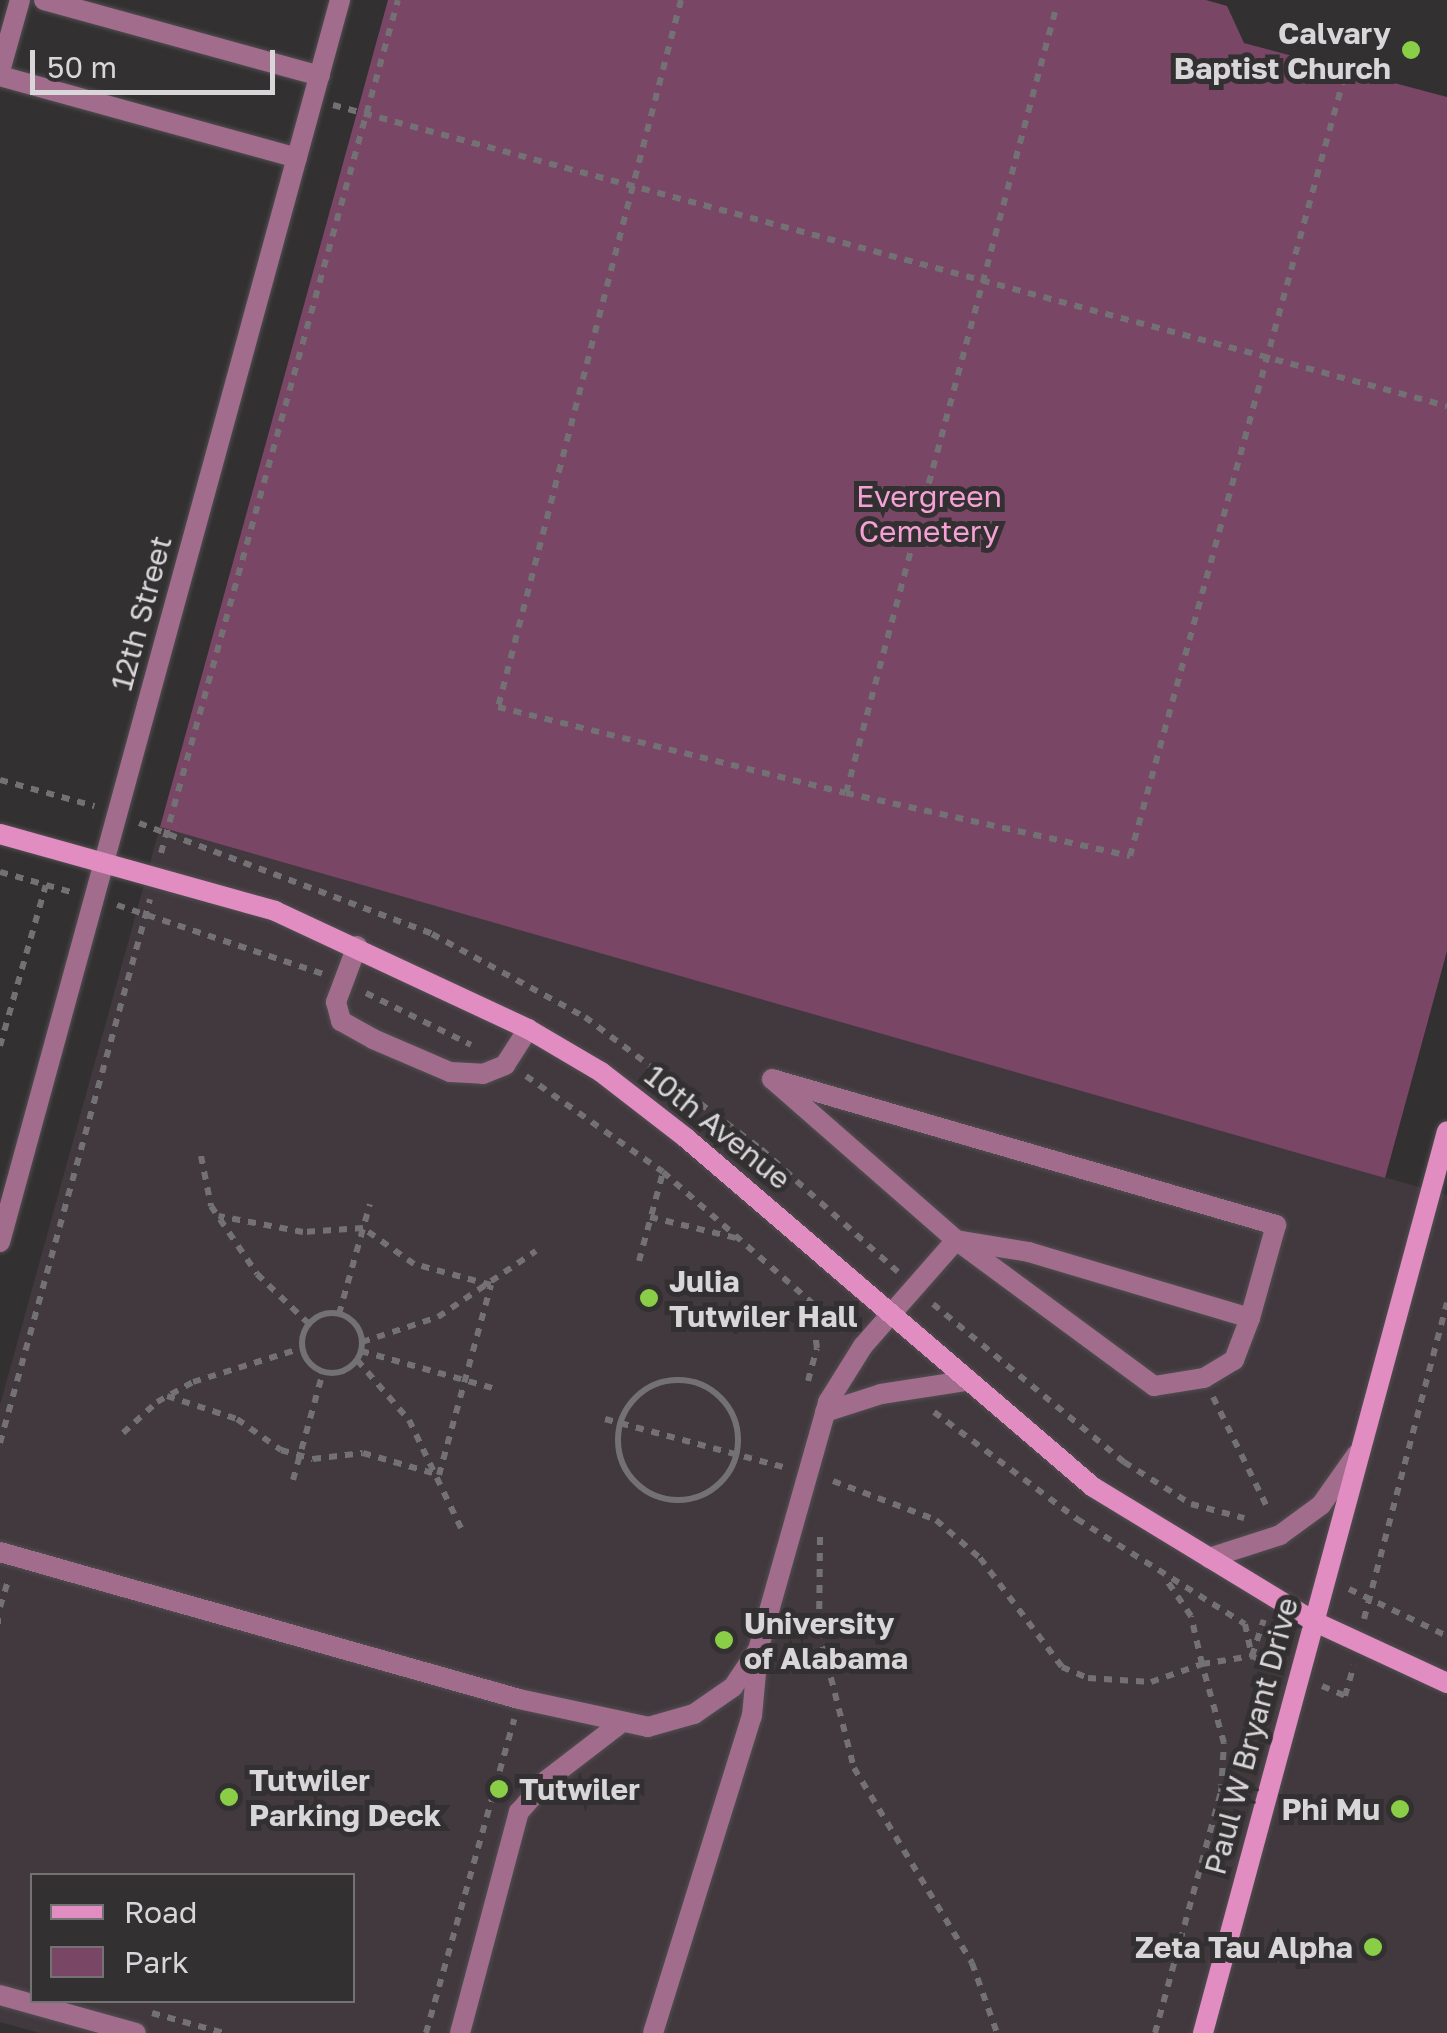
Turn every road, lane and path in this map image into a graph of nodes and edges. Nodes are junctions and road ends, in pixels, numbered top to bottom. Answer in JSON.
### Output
{"nodes":[{"id":1,"x":20,"y":0,"type":"edge"},
{"id":2,"x":44,"y":0,"type":"edge"},
{"id":3,"x":340,"y":0,"type":"edge"},
{"id":4,"x":398,"y":0,"type":"edge"},
{"id":5,"x":682,"y":0,"type":"edge"},
{"id":6,"x":1054,"y":12,"type":"dead end"},
{"id":7,"x":0,"y":74,"type":"edge"},
{"id":8,"x":320,"y":76,"type":"junction"},
{"id":9,"x":1343,"y":81,"type":"dead end"},
{"id":10,"x":313,"y":100,"type":"junction"},
{"id":11,"x":367,"y":114,"type":"junction"},
{"id":12,"x":296,"y":158,"type":"junction"},
{"id":13,"x":633,"y":184,"type":"junction"},
{"id":14,"x":985,"y":278,"type":"junction"},
{"id":15,"x":1268,"y":358,"type":"junction"},
{"id":16,"x":1447,"y":406,"type":"edge"},
{"id":17,"x":0,"y":780,"type":"edge"},
{"id":18,"x":846,"y":793,"type":"junction"},
{"id":19,"x":117,"y":812,"type":"junction"},
{"id":20,"x":155,"y":831,"type":"dead end"},
{"id":21,"x":0,"y":834,"type":"edge"},
{"id":22,"x":104,"y":862,"type":"junction"},
{"id":23,"x":0,"y":872,"type":"edge"},
{"id":24,"x":156,"y":877,"type":"junction"},
{"id":25,"x":46,"y":885,"type":"junction"},
{"id":26,"x":95,"y":899,"type":"junction"},
{"id":27,"x":146,"y":915,"type":"junction"},
{"id":28,"x":358,"y":946,"type":"junction"},
{"id":29,"x":342,"y":982,"type":"junction"},
{"id":30,"x":528,"y":1028,"type":"junction"},
{"id":31,"x":0,"y":1046,"type":"edge"},
{"id":32,"x":506,"y":1065,"type":"junction"},
{"id":33,"x":1447,"y":1131,"type":"edge"},
{"id":34,"x":201,"y":1156,"type":"dead end"},
{"id":35,"x":662,"y":1172,"type":"junction"},
{"id":36,"x":370,"y":1204,"type":"dead end"},
{"id":37,"x":218,"y":1216,"type":"junction"},
{"id":38,"x":650,"y":1217,"type":"junction"},
{"id":39,"x":363,"y":1228,"type":"junction"},
{"id":40,"x":956,"y":1240,"type":"junction"},
{"id":41,"x":0,"y":1242,"type":"edge"},
{"id":42,"x":743,"y":1242,"type":"junction"},
{"id":43,"x":536,"y":1250,"type":"dead end"},
{"id":44,"x":638,"y":1261,"type":"dead end"},
{"id":45,"x":492,"y":1284,"type":"junction"},
{"id":46,"x":1447,"y":1303,"type":"edge"},
{"id":47,"x":339,"y":1314,"type":"junction"},
{"id":48,"x":890,"y":1314,"type":"junction"},
{"id":49,"x":1250,"y":1318,"type":"junction"},
{"id":50,"x":309,"y":1324,"type":"junction"},
{"id":51,"x":362,"y":1342,"type":"junction"},
{"id":52,"x":863,"y":1346,"type":"junction"},
{"id":53,"x":302,"y":1348,"type":"junction"},
{"id":54,"x":360,"y":1352,"type":"junction"},
{"id":55,"x":356,"y":1360,"type":"junction"},
{"id":56,"x":323,"y":1372,"type":"junction"},
{"id":57,"x":1204,"y":1378,"type":"junction"},
{"id":58,"x":965,"y":1380,"type":"junction"},
{"id":59,"x":466,"y":1381,"type":"junction"},
{"id":60,"x":493,"y":1388,"type":"dead end"},
{"id":61,"x":167,"y":1396,"type":"junction"},
{"id":62,"x":913,"y":1399,"type":"junction"},
{"id":63,"x":825,"y":1412,"type":"junction"},
{"id":64,"x":937,"y":1414,"type":"junction"},
{"id":65,"x":604,"y":1419,"type":"dead end"},
{"id":66,"x":619,"y":1423,"type":"junction"},
{"id":67,"x":123,"y":1433,"type":"dead end"},
{"id":68,"x":0,"y":1443,"type":"edge"},
{"id":69,"x":736,"y":1454,"type":"junction"},
{"id":70,"x":1358,"y":1454,"type":"junction"},
{"id":71,"x":300,"y":1455,"type":"junction"},
{"id":72,"x":840,"y":1463,"type":"dead end"},
{"id":73,"x":784,"y":1467,"type":"junction"},
{"id":74,"x":808,"y":1474,"type":"junction"},
{"id":75,"x":439,"y":1475,"type":"junction"},
{"id":76,"x":293,"y":1480,"type":"dead end"},
{"id":77,"x":835,"y":1481,"type":"junction"},
{"id":78,"x":778,"y":1486,"type":"dead end"},
{"id":79,"x":830,"y":1496,"type":"dead end"},
{"id":80,"x":1268,"y":1511,"type":"dead end"},
{"id":81,"x":821,"y":1526,"type":"dead end"},
{"id":82,"x":462,"y":1528,"type":"dead end"},
{"id":83,"x":0,"y":1552,"type":"edge"},
{"id":84,"x":1209,"y":1558,"type":"junction"},
{"id":85,"x":1162,"y":1574,"type":"junction"},
{"id":86,"x":9,"y":1575,"type":"dead end"},
{"id":87,"x":1325,"y":1576,"type":"junction"},
{"id":88,"x":1274,"y":1598,"type":"junction"},
{"id":89,"x":1368,"y":1598,"type":"junction"},
{"id":90,"x":0,"y":1607,"type":"edge"},
{"id":91,"x":1312,"y":1620,"type":"junction"},
{"id":92,"x":1447,"y":1636,"type":"edge"},
{"id":93,"x":758,"y":1650,"type":"junction"},
{"id":94,"x":1252,"y":1656,"type":"junction"},
{"id":95,"x":1202,"y":1664,"type":"junction"},
{"id":96,"x":1298,"y":1677,"type":"junction"},
{"id":97,"x":1447,"y":1683,"type":"edge"},
{"id":98,"x":1346,"y":1696,"type":"dead end"},
{"id":99,"x":520,"y":1699,"type":"junction"},
{"id":100,"x":621,"y":1724,"type":"junction"},
{"id":101,"x":0,"y":1995,"type":"edge"},
{"id":102,"x":140,"y":2010,"type":"dead end"},
{"id":103,"x":136,"y":2033,"type":"edge"},
{"id":104,"x":224,"y":2033,"type":"edge"},
{"id":105,"x":426,"y":2033,"type":"edge"},
{"id":106,"x":460,"y":2033,"type":"edge"},
{"id":107,"x":652,"y":2033,"type":"edge"},
{"id":108,"x":997,"y":2033,"type":"edge"},
{"id":109,"x":1155,"y":2033,"type":"edge"},
{"id":110,"x":1203,"y":2033,"type":"edge"}],
"edges":[{"from":1,"to":7,"type":"street"},
{"from":2,"to":8,"type":"street"},
{"from":3,"to":8,"type":"street","name":"12th Street"},
{"from":4,"to":11,"type":"path"},
{"from":5,"to":13,"type":"path"},
{"from":6,"to":14,"type":"path"},
{"from":7,"to":12,"type":"street"},
{"from":8,"to":10,"type":"street","name":"12th Street"},
{"from":9,"to":15,"type":"path"},
{"from":10,"to":11,"type":"path"},
{"from":10,"to":12,"type":"street","name":"12th Street"},
{"from":11,"to":13,"type":"path"},
{"from":11,"to":24,"type":"path"},
{"from":12,"to":19,"type":"street","name":"12th Street"},
{"from":13,"to":14,"type":"path"},
{"from":13,"to":18,"type":"path"},
{"from":14,"to":15,"type":"path"},
{"from":14,"to":18,"type":"path"},
{"from":15,"to":16,"type":"path"},
{"from":15,"to":18,"type":"path"},
{"from":17,"to":19,"type":"path"},
{"from":19,"to":20,"type":"path"},
{"from":19,"to":22,"type":"street","name":"12th Street"},
{"from":21,"to":22,"type":"main road","name":"10th Avenue"},
{"from":22,"to":24,"type":"main road","name":"10th Avenue"},
{"from":22,"to":26,"type":"street","name":"12th Street"},
{"from":23,"to":25,"type":"path"},
{"from":24,"to":27,"type":"path"},
{"from":24,"to":28,"type":"main road","name":"10th Avenue"},
{"from":25,"to":26,"type":"path"},
{"from":25,"to":31,"type":"path"},
{"from":26,"to":27,"type":"path"},
{"from":26,"to":41,"type":"street","name":"12th Street"},
{"from":27,"to":29,"type":"path"},
{"from":27,"to":68,"type":"path"},
{"from":28,"to":29,"type":"street"},
{"from":28,"to":30,"type":"main road","name":"10th Avenue"},
{"from":29,"to":32,"type":"path"},
{"from":29,"to":32,"type":"street"},
{"from":30,"to":32,"type":"street"},
{"from":30,"to":48,"type":"main road","name":"10th Avenue"},
{"from":32,"to":35,"type":"path"},
{"from":33,"to":70,"type":"main road","name":"Paul W Bryant Drive"},
{"from":34,"to":37,"type":"path"},
{"from":35,"to":38,"type":"path"},
{"from":35,"to":42,"type":"path"},
{"from":36,"to":39,"type":"path"},
{"from":37,"to":39,"type":"path"},
{"from":37,"to":50,"type":"path"},
{"from":38,"to":42,"type":"path"},
{"from":38,"to":44,"type":"path"},
{"from":39,"to":45,"type":"path"},
{"from":39,"to":47,"type":"path"},
{"from":40,"to":48,"type":"street"},
{"from":40,"to":49,"type":"street"},
{"from":40,"to":49,"type":"street"},
{"from":40,"to":57,"type":"street"},
{"from":42,"to":52,"type":"path"},
{"from":43,"to":45,"type":"path"},
{"from":45,"to":51,"type":"path"},
{"from":45,"to":59,"type":"path"},
{"from":46,"to":89,"type":"path"},
{"from":47,"to":50,"type":"path"},
{"from":47,"to":51,"type":"path"},
{"from":48,"to":52,"type":"street"},
{"from":48,"to":58,"type":"main road","name":"10th Avenue"},
{"from":49,"to":57,"type":"street"},
{"from":50,"to":53,"type":"path"},
{"from":51,"to":54,"type":"path"},
{"from":52,"to":63,"type":"street"},
{"from":53,"to":56,"type":"path"},
{"from":53,"to":61,"type":"path"},
{"from":54,"to":55,"type":"path"},
{"from":54,"to":59,"type":"path"},
{"from":55,"to":56,"type":"path"},
{"from":55,"to":75,"type":"path"},
{"from":56,"to":71,"type":"path"},
{"from":57,"to":80,"type":"path"},
{"from":58,"to":62,"type":"street"},
{"from":58,"to":84,"type":"main road","name":"10th Avenue"},
{"from":59,"to":60,"type":"path"},
{"from":59,"to":75,"type":"path"},
{"from":61,"to":67,"type":"path"},
{"from":61,"to":71,"type":"path"},
{"from":62,"to":63,"type":"street"},
{"from":62,"to":64,"type":"path"},
{"from":62,"to":64,"type":"path"},
{"from":63,"to":74,"type":"street"},
{"from":64,"to":85,"type":"path"},
{"from":65,"to":66,"type":"path"},
{"from":66,"to":69,"type":"path"},
{"from":66,"to":69,"type":"path"},
{"from":66,"to":69,"type":"path"},
{"from":69,"to":73,"type":"path"},
{"from":70,"to":84,"type":"street","name":"Paul W Bryant Drive"},
{"from":70,"to":87,"type":"main road","name":"Paul W Bryant Drive"},
{"from":71,"to":75,"type":"path"},
{"from":71,"to":76,"type":"path"},
{"from":72,"to":77,"type":"path"},
{"from":73,"to":74,"type":"path"},
{"from":73,"to":78,"type":"path"},
{"from":74,"to":77,"type":"path"},
{"from":74,"to":93,"type":"street"},
{"from":75,"to":82,"type":"path"},
{"from":77,"to":79,"type":"path"},
{"from":77,"to":95,"type":"path"},
{"from":81,"to":108,"type":"path"},
{"from":83,"to":99,"type":"street"},
{"from":84,"to":88,"type":"main road","name":"10th Avenue"},
{"from":85,"to":94,"type":"path"},
{"from":85,"to":95,"type":"path"},
{"from":86,"to":90,"type":"path"},
{"from":87,"to":89,"type":"path"},
{"from":87,"to":91,"type":"main road","name":"Paul W Bryant Drive"},
{"from":88,"to":91,"type":"main road","name":"10th Avenue"},
{"from":88,"to":94,"type":"path"},
{"from":89,"to":92,"type":"path"},
{"from":91,"to":96,"type":"main road","name":"Paul W Bryant Drive"},
{"from":91,"to":97,"type":"main road","name":"10th Avenue"},
{"from":93,"to":100,"type":"street"},
{"from":93,"to":107,"type":"street"},
{"from":94,"to":95,"type":"path"},
{"from":94,"to":96,"type":"path"},
{"from":95,"to":109,"type":"path"},
{"from":96,"to":98,"type":"path"},
{"from":96,"to":110,"type":"main road","name":"Paul W Bryant Drive"},
{"from":99,"to":100,"type":"street"},
{"from":99,"to":105,"type":"path"},
{"from":100,"to":106,"type":"street"},
{"from":101,"to":103,"type":"street"},
{"from":102,"to":104,"type":"path"}]}
